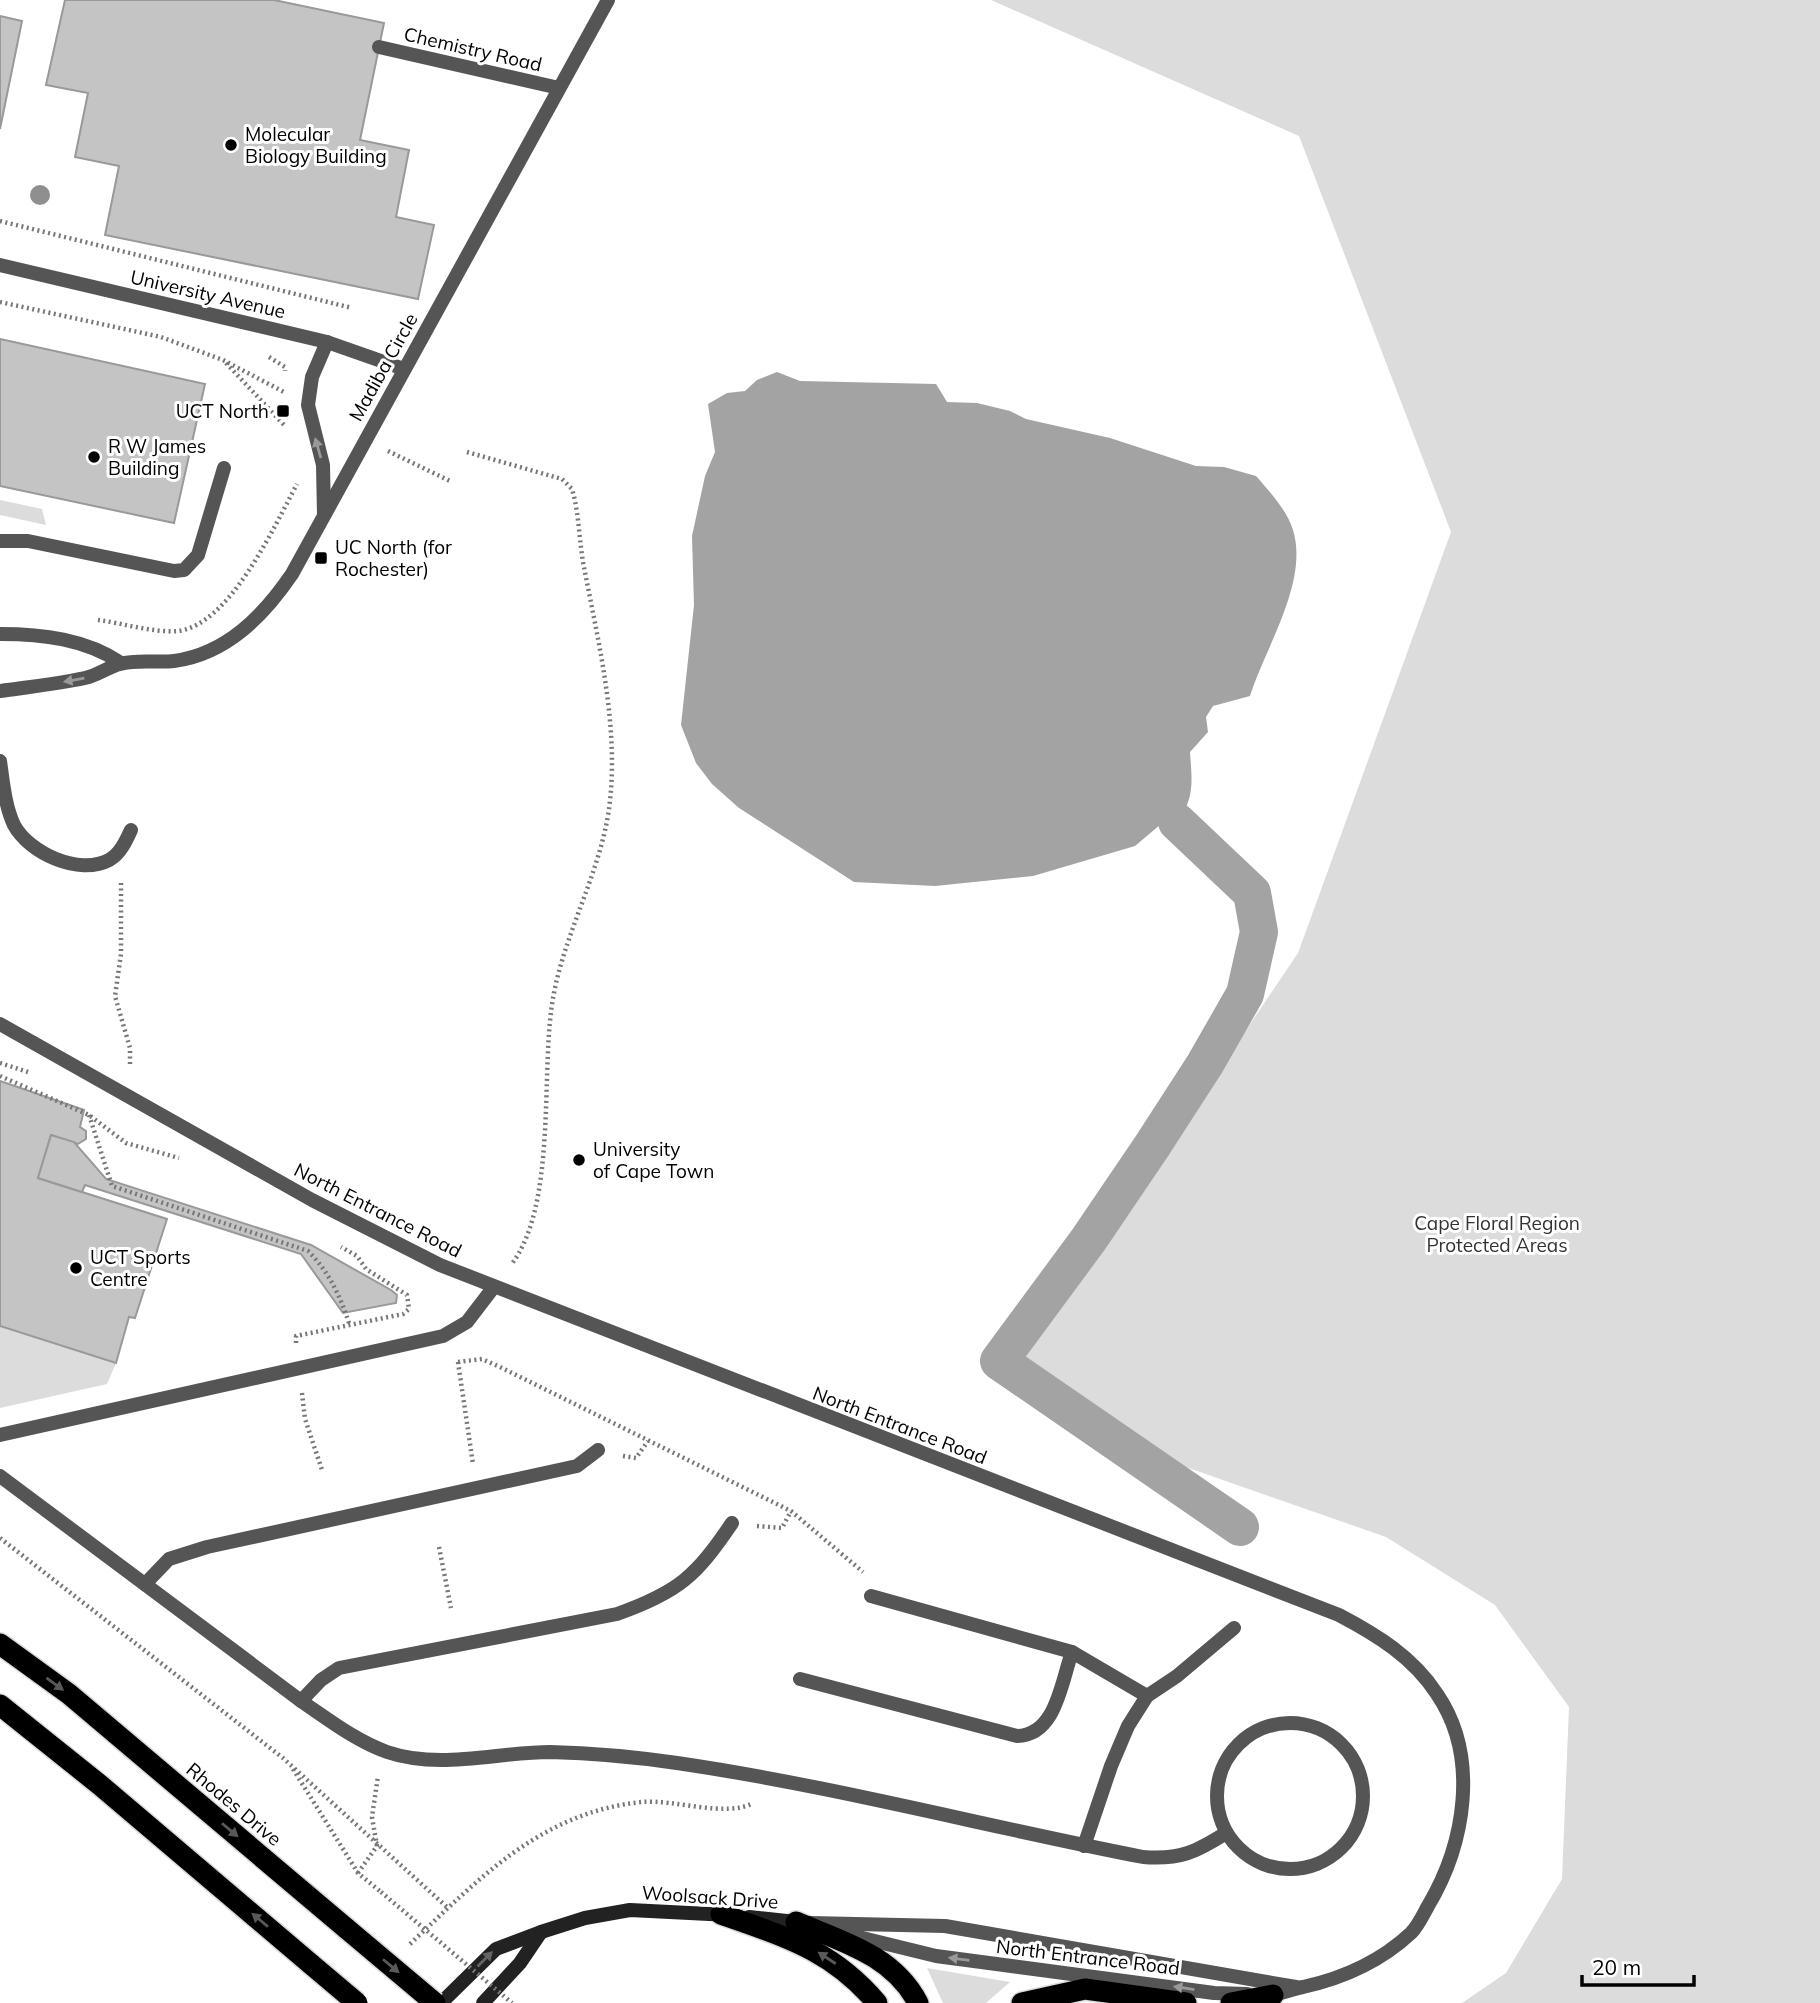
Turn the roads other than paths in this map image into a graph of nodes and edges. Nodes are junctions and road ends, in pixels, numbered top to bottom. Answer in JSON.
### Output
{"nodes":[{"id":1,"x":608,"y":0,"type":"edge"},
{"id":2,"x":379,"y":47,"type":"dead end"},
{"id":3,"x":559,"y":88,"type":"junction"},
{"id":4,"x":0,"y":265,"type":"edge"},
{"id":5,"x":327,"y":342,"type":"junction"},
{"id":6,"x":404,"y":369,"type":"junction"},
{"id":7,"x":224,"y":468,"type":"dead end"},
{"id":8,"x":324,"y":515,"type":"junction"},
{"id":9,"x":0,"y":541,"type":"edge"},
{"id":10,"x":0,"y":634,"type":"edge"},
{"id":11,"x":121,"y":663,"type":"junction"},
{"id":12,"x":0,"y":691,"type":"edge"},
{"id":13,"x":0,"y":761,"type":"edge"},
{"id":14,"x":131,"y":830,"type":"dead end"},
{"id":15,"x":0,"y":1014,"type":"edge"},
{"id":16,"x":0,"y":1024,"type":"edge"},
{"id":17,"x":28,"y":1038,"type":"junction"},
{"id":18,"x":493,"y":1288,"type":"junction"},
{"id":19,"x":0,"y":1435,"type":"edge"},
{"id":20,"x":598,"y":1450,"type":"dead end"},
{"id":21,"x":0,"y":1476,"type":"edge"},
{"id":22,"x":732,"y":1523,"type":"road end"},
{"id":23,"x":145,"y":1584,"type":"junction"},
{"id":24,"x":872,"y":1596,"type":"road end"},
{"id":25,"x":1234,"y":1628,"type":"dead end"},
{"id":26,"x":0,"y":1644,"type":"edge"},
{"id":27,"x":1072,"y":1652,"type":"junction"},
{"id":28,"x":800,"y":1679,"type":"dead end"},
{"id":29,"x":1147,"y":1696,"type":"junction"},
{"id":30,"x":301,"y":1701,"type":"junction"},
{"id":31,"x":0,"y":1705,"type":"edge"},
{"id":32,"x":1226,"y":1833,"type":"junction"},
{"id":33,"x":1084,"y":1846,"type":"junction"},
{"id":34,"x":721,"y":1914,"type":"junction"},
{"id":35,"x":796,"y":1922,"type":"junction"},
{"id":36,"x":541,"y":1932,"type":"junction"},
{"id":37,"x":1300,"y":1987,"type":"junction"},
{"id":38,"x":1273,"y":1995,"type":"junction"},
{"id":39,"x":357,"y":2003,"type":"edge"},
{"id":40,"x":435,"y":2003,"type":"edge"},
{"id":41,"x":441,"y":2003,"type":"edge"},
{"id":42,"x":483,"y":2003,"type":"edge"},
{"id":43,"x":877,"y":2003,"type":"edge"},
{"id":44,"x":918,"y":2003,"type":"edge"},
{"id":45,"x":1022,"y":2003,"type":"edge"},
{"id":46,"x":1186,"y":2003,"type":"edge"},
{"id":47,"x":1231,"y":2003,"type":"edge"}],
"edges":[{"from":1,"to":3,"type":"street","name":"Madiba Circle"},
{"from":2,"to":3,"type":"street","name":"Chemistry Road"},
{"from":3,"to":6,"type":"street","name":"Madiba Circle"},
{"from":4,"to":5,"type":"street","name":"University Avenue"},
{"from":5,"to":6,"type":"street","name":"University Avenue"},
{"from":8,"to":5,"type":"street","one_way":true},
{"from":6,"to":8,"type":"street","name":"Madiba Circle"},
{"from":7,"to":9,"type":"street"},
{"from":8,"to":11,"type":"street","name":"Madiba Circle"},
{"from":10,"to":11,"type":"street"},
{"from":11,"to":12,"type":"street","name":"Madiba Circle","one_way":true},
{"from":13,"to":14,"type":"street"},
{"from":15,"to":17,"type":"street"},
{"from":16,"to":17,"type":"street","name":"North Entrance Road"},
{"from":17,"to":18,"type":"street","name":"North Entrance Road"},
{"from":18,"to":19,"type":"street"},
{"from":18,"to":37,"type":"street","name":"North Entrance Road"},
{"from":20,"to":23,"type":"street"},
{"from":21,"to":23,"type":"street"},
{"from":22,"to":30,"type":"street"},
{"from":23,"to":30,"type":"street"},
{"from":24,"to":27,"type":"street"},
{"from":25,"to":29,"type":"street"},
{"from":26,"to":40,"type":"highway","name":"Rhodes Drive","one_way":true,"bridge":true},
{"from":27,"to":28,"type":"street"},
{"from":27,"to":29,"type":"street"},
{"from":29,"to":33,"type":"street"},
{"from":30,"to":33,"type":"street"},
{"from":39,"to":31,"type":"highway","one_way":true,"bridge":true},
{"from":32,"to":32,"type":"street"},
{"from":32,"to":33,"type":"street"},
{"from":34,"to":35,"type":"main road","name":"Woolsack Drive"},
{"from":34,"to":36,"type":"main road","name":"Woolsack Drive"},
{"from":43,"to":34,"type":"highway","one_way":true},
{"from":35,"to":37,"type":"street","name":"North Entrance Road"},
{"from":38,"to":35,"type":"street","name":"North Entrance Road","one_way":true},
{"from":35,"to":44,"type":"highway"},
{"from":41,"to":36,"type":"main road","name":"Woolsack Drive","one_way":true},
{"from":36,"to":42,"type":"main road"},
{"from":37,"to":38,"type":"street","name":"North Entrance Road"},
{"from":38,"to":47,"type":"highway"},
{"from":45,"to":46,"type":"highway"}]}
